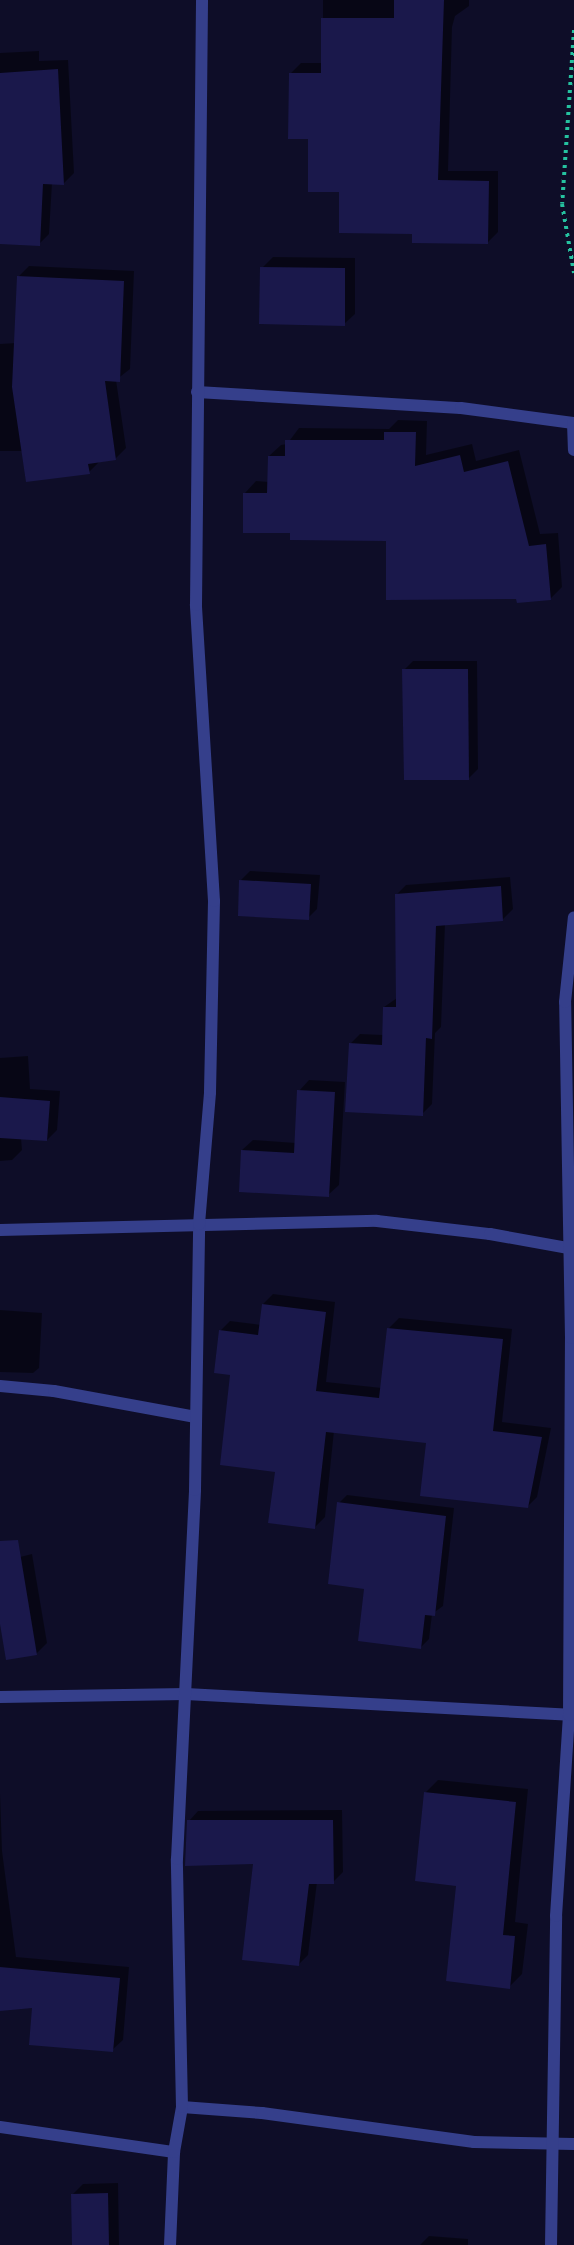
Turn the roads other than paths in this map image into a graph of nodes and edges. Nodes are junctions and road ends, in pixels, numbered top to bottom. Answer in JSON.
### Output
{"nodes":[{"id":1,"x":202,"y":0,"type":"edge"},
{"id":2,"x":197,"y":392,"type":"junction"},
{"id":3,"x":573,"y":423,"type":"edge"},
{"id":4,"x":574,"y":450,"type":"edge"},
{"id":5,"x":574,"y":917,"type":"edge"},
{"id":6,"x":199,"y":1224,"type":"junction"},
{"id":7,"x":0,"y":1230,"type":"edge"},
{"id":8,"x":570,"y":1249,"type":"edge"},
{"id":9,"x":0,"y":1386,"type":"edge"},
{"id":10,"x":196,"y":1417,"type":"junction"},
{"id":11,"x":186,"y":1694,"type":"junction"},
{"id":12,"x":0,"y":1697,"type":"edge"},
{"id":13,"x":569,"y":1715,"type":"junction"},
{"id":14,"x":182,"y":2107,"type":"junction"},
{"id":15,"x":0,"y":2127,"type":"edge"},
{"id":16,"x":552,"y":2144,"type":"junction"},
{"id":17,"x":574,"y":2144,"type":"edge"},
{"id":18,"x":174,"y":2152,"type":"junction"},
{"id":19,"x":170,"y":2245,"type":"edge"},
{"id":20,"x":551,"y":2245,"type":"edge"}],
"edges":[{"from":1,"to":2,"type":"street"},
{"from":2,"to":3,"type":"street"},
{"from":2,"to":6,"type":"street"},
{"from":3,"to":4,"type":"street"},
{"from":5,"to":8,"type":"street"},
{"from":6,"to":7,"type":"street"},
{"from":6,"to":8,"type":"street"},
{"from":6,"to":10,"type":"street"},
{"from":8,"to":13,"type":"street"},
{"from":9,"to":10,"type":"street"},
{"from":10,"to":11,"type":"street"},
{"from":11,"to":12,"type":"street"},
{"from":11,"to":13,"type":"street"},
{"from":11,"to":14,"type":"street"},
{"from":13,"to":16,"type":"street"},
{"from":14,"to":16,"type":"street"},
{"from":14,"to":18,"type":"street"},
{"from":15,"to":18,"type":"street"},
{"from":16,"to":17,"type":"street"},
{"from":16,"to":20,"type":"street"},
{"from":18,"to":19,"type":"street"}]}
